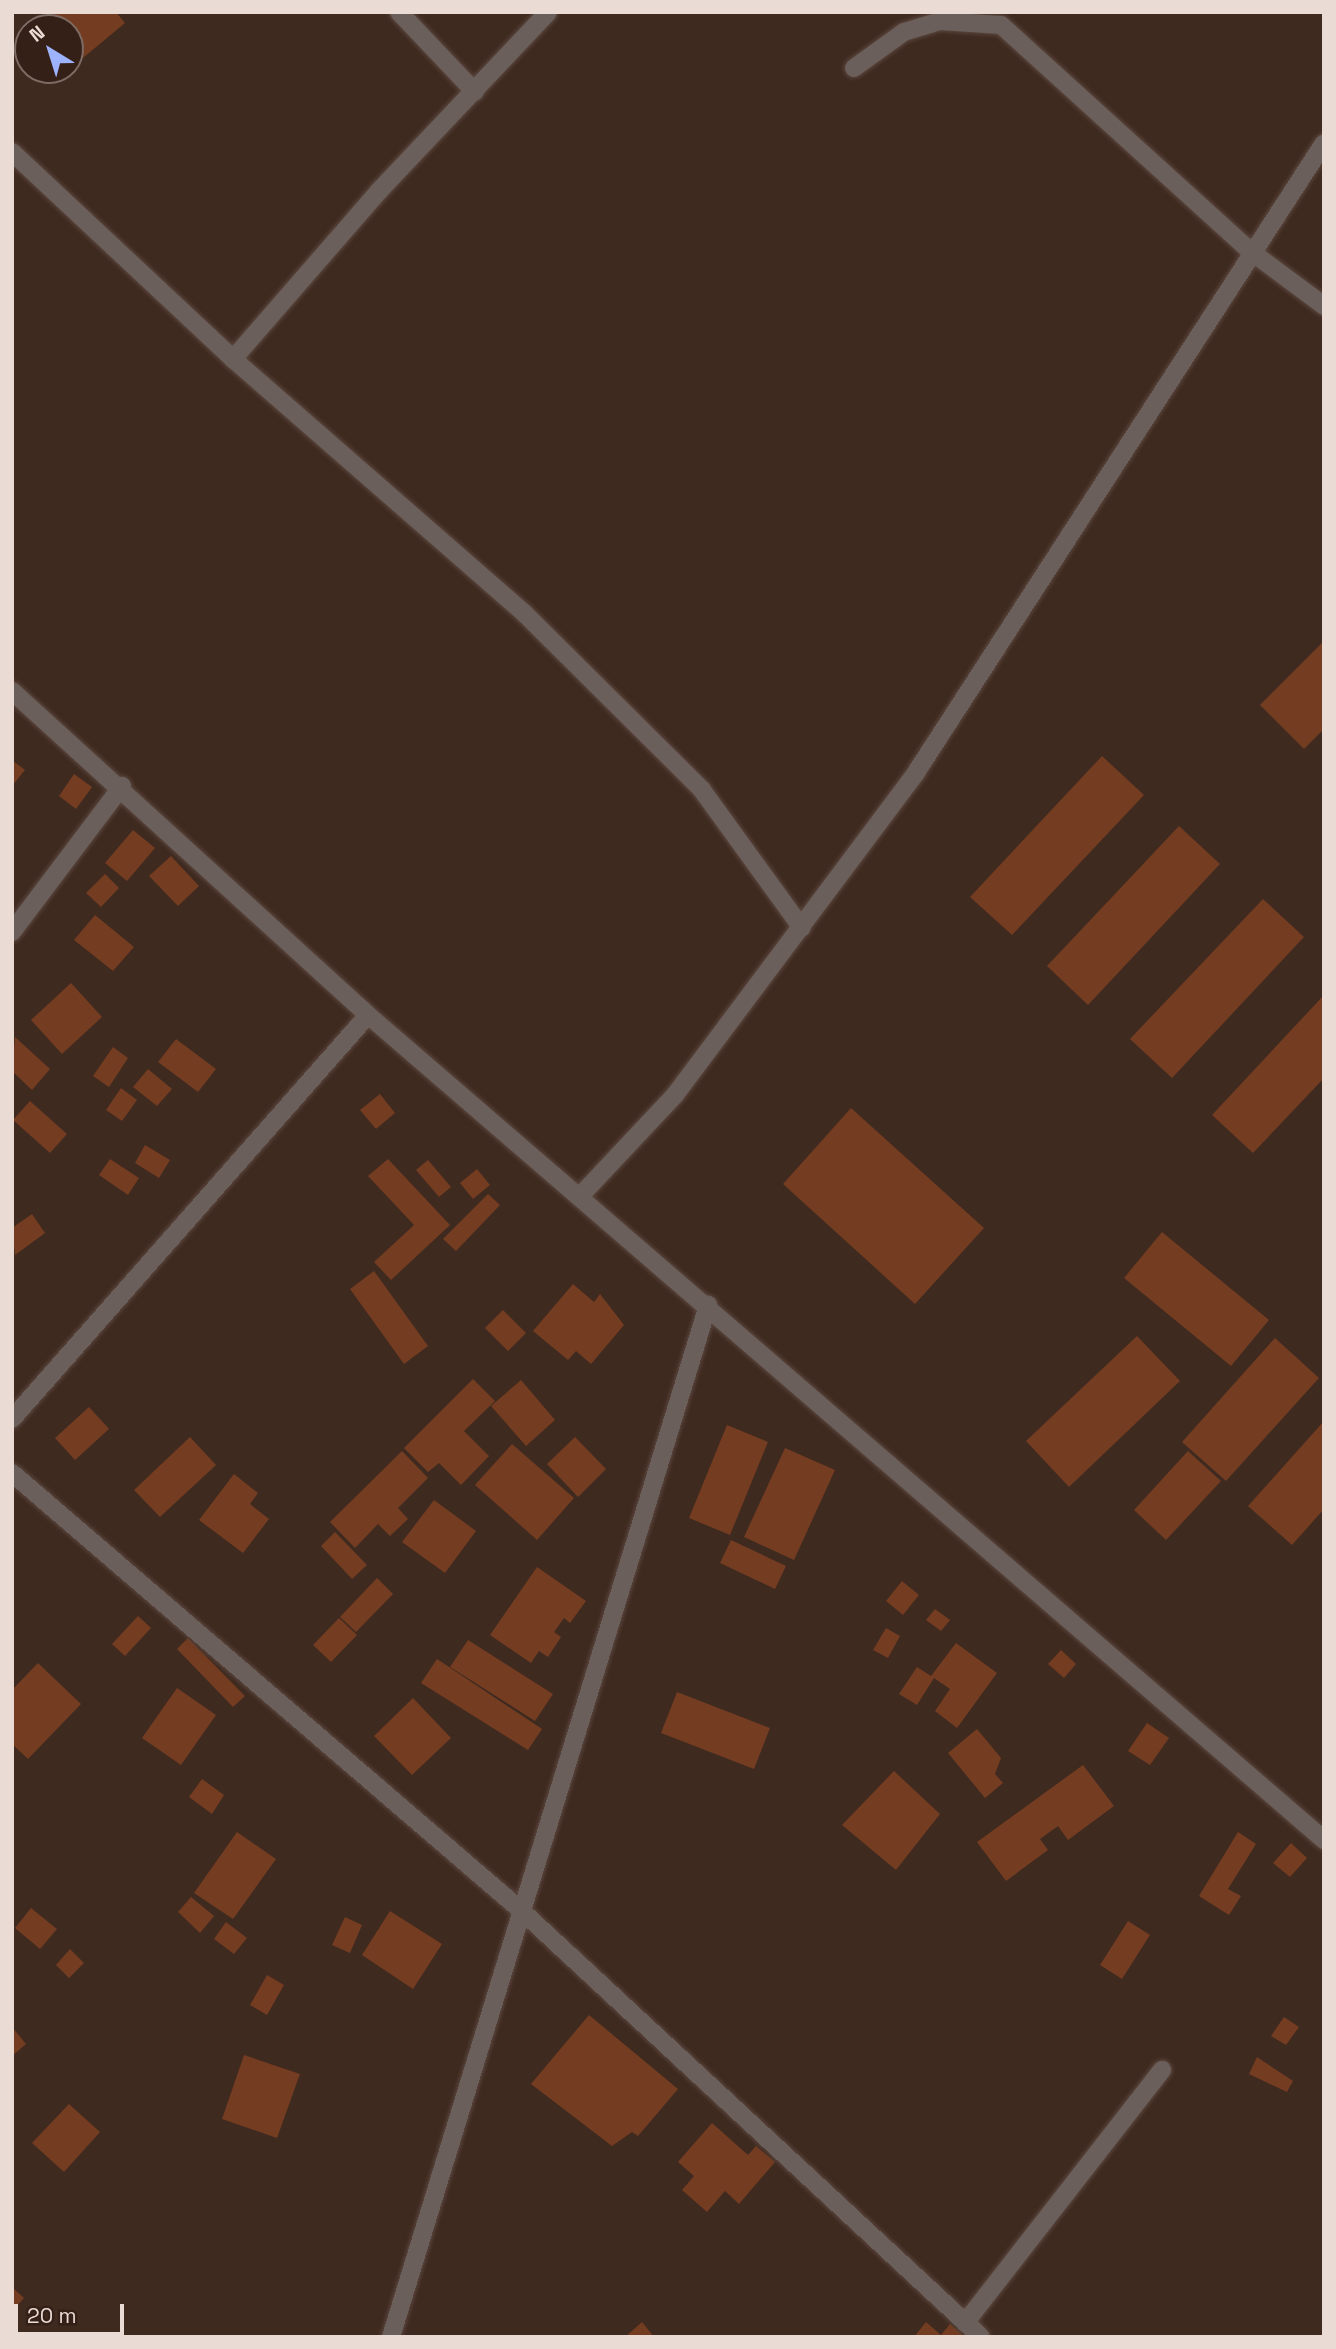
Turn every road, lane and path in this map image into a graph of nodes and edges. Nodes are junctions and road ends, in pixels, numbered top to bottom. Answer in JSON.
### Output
{"nodes":[{"id":1,"x":399,"y":12,"type":"edge"},
{"id":2,"x":548,"y":12,"type":"edge"},
{"id":3,"x":854,"y":68,"type":"dead end"},
{"id":4,"x":475,"y":92,"type":"junction"},
{"id":5,"x":1324,"y":143,"type":"edge"},
{"id":6,"x":12,"y":152,"type":"edge"},
{"id":7,"x":1249,"y":250,"type":"junction"},
{"id":8,"x":1324,"y":306,"type":"edge"},
{"id":9,"x":233,"y":359,"type":"junction"},
{"id":10,"x":12,"y":691,"type":"edge"},
{"id":11,"x":122,"y":786,"type":"junction"},
{"id":12,"x":802,"y":928,"type":"junction"},
{"id":13,"x":12,"y":932,"type":"edge"},
{"id":14,"x":368,"y":1014,"type":"junction"},
{"id":15,"x":582,"y":1194,"type":"junction"},
{"id":16,"x":708,"y":1305,"type":"junction"},
{"id":17,"x":12,"y":1419,"type":"edge"},
{"id":18,"x":12,"y":1473,"type":"edge"},
{"id":19,"x":1324,"y":1840,"type":"edge"},
{"id":20,"x":524,"y":1913,"type":"junction"},
{"id":21,"x":1162,"y":2070,"type":"dead end"},
{"id":22,"x":965,"y":2323,"type":"junction"},
{"id":23,"x":391,"y":2337,"type":"edge"},
{"id":24,"x":981,"y":2337,"type":"edge"}],
"edges":[{"from":1,"to":4,"type":"street"},
{"from":2,"to":4,"type":"street"},
{"from":3,"to":7,"type":"street"},
{"from":4,"to":9,"type":"street"},
{"from":5,"to":7,"type":"street"},
{"from":6,"to":9,"type":"street"},
{"from":7,"to":8,"type":"street"},
{"from":7,"to":12,"type":"street"},
{"from":9,"to":12,"type":"street"},
{"from":10,"to":11,"type":"street"},
{"from":11,"to":13,"type":"street"},
{"from":11,"to":14,"type":"street"},
{"from":12,"to":15,"type":"street"},
{"from":14,"to":15,"type":"street"},
{"from":14,"to":17,"type":"street"},
{"from":15,"to":16,"type":"street"},
{"from":16,"to":19,"type":"street"},
{"from":16,"to":20,"type":"street"},
{"from":18,"to":20,"type":"street"},
{"from":20,"to":22,"type":"street"},
{"from":20,"to":23,"type":"street"},
{"from":21,"to":22,"type":"street"},
{"from":22,"to":24,"type":"street"}]}
